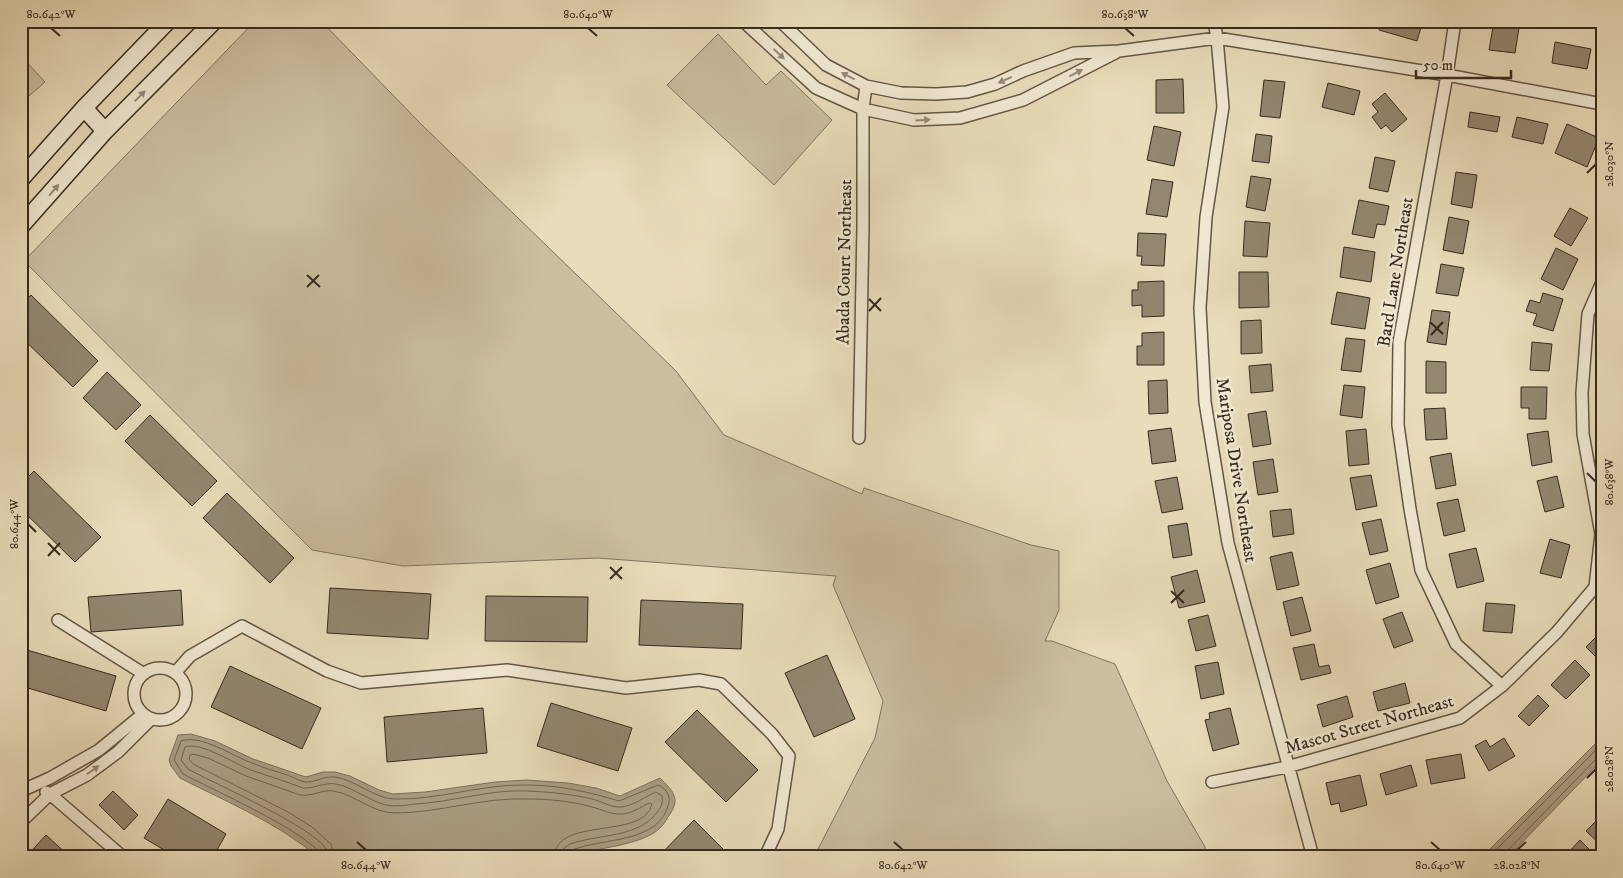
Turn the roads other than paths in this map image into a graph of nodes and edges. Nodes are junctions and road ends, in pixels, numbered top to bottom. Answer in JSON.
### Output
{"nodes":[{"id":1,"x":168,"y":21,"type":"edge"},
{"id":2,"x":214,"y":21,"type":"edge"},
{"id":3,"x":743,"y":21,"type":"edge"},
{"id":4,"x":780,"y":21,"type":"edge"},
{"id":5,"x":1214,"y":21,"type":"edge"},
{"id":6,"x":1455,"y":21,"type":"edge"},
{"id":7,"x":1217,"y":38,"type":"junction"},
{"id":8,"x":1119,"y":51,"type":"junction"},
{"id":9,"x":1448,"y":74,"type":"junction"},
{"id":10,"x":866,"y":86,"type":"junction"},
{"id":11,"x":1602,"y":104,"type":"edge"},
{"id":12,"x":84,"y":108,"type":"junction"},
{"id":13,"x":863,"y":109,"type":"junction"},
{"id":14,"x":105,"y":131,"type":"junction"},
{"id":15,"x":21,"y":179,"type":"edge"},
{"id":16,"x":21,"y":226,"type":"edge"},
{"id":17,"x":1602,"y":282,"type":"edge"},
{"id":18,"x":859,"y":438,"type":"dead end"},
{"id":19,"x":58,"y":620,"type":"dead end"},
{"id":20,"x":175,"y":673,"type":"junction"},
{"id":21,"x":144,"y":674,"type":"junction"},
{"id":22,"x":1502,"y":686,"type":"junction"},
{"id":23,"x":147,"y":717,"type":"junction"},
{"id":24,"x":1288,"y":767,"type":"junction"},
{"id":25,"x":1212,"y":782,"type":"dead end"},
{"id":26,"x":33,"y":786,"type":"junction"},
{"id":27,"x":21,"y":791,"type":"edge"},
{"id":28,"x":50,"y":794,"type":"junction"},
{"id":29,"x":21,"y":822,"type":"edge"},
{"id":30,"x":123,"y":857,"type":"edge"},
{"id":31,"x":765,"y":857,"type":"edge"},
{"id":32,"x":1313,"y":857,"type":"edge"}],
"edges":[{"from":1,"to":12,"type":"main road"},
{"from":14,"to":2,"type":"main road","one_way":true},
{"from":3,"to":13,"type":"street","one_way":true},
{"from":10,"to":4,"type":"street","one_way":true},
{"from":5,"to":7,"type":"street","name":"Mariposa Drive Northeast"},
{"from":6,"to":9,"type":"street","name":"Bard Lane Northeast"},
{"from":7,"to":8,"type":"street"},
{"from":7,"to":9,"type":"street"},
{"from":7,"to":24,"type":"street","name":"Mariposa Drive Northeast"},
{"from":8,"to":10,"type":"street","one_way":true},
{"from":13,"to":8,"type":"street","one_way":true},
{"from":9,"to":11,"type":"street"},
{"from":9,"to":22,"type":"street","name":"Bard Lane Northeast"},
{"from":10,"to":13,"type":"street","name":"Abada Court Northeast"},
{"from":12,"to":14,"type":"main road"},
{"from":12,"to":15,"type":"main road"},
{"from":13,"to":18,"type":"street","name":"Abada Court Northeast"},
{"from":16,"to":14,"type":"main road","one_way":true},
{"from":17,"to":22,"type":"street","name":"Mascot Street Northeast"},
{"from":19,"to":21,"type":"street"},
{"from":20,"to":21,"type":"street"},
{"from":20,"to":23,"type":"street"},
{"from":20,"to":31,"type":"street"},
{"from":21,"to":23,"type":"street"},
{"from":22,"to":24,"type":"street","name":"Mascot Street Northeast"},
{"from":23,"to":26,"type":"street"},
{"from":28,"to":23,"type":"street","one_way":true},
{"from":24,"to":25,"type":"street","name":"Mascot Street Northeast"},
{"from":24,"to":32,"type":"street","name":"Mariposa Drive Northeast"},
{"from":26,"to":27,"type":"street"},
{"from":26,"to":28,"type":"street"},
{"from":28,"to":29,"type":"street"},
{"from":28,"to":30,"type":"street"}]}
